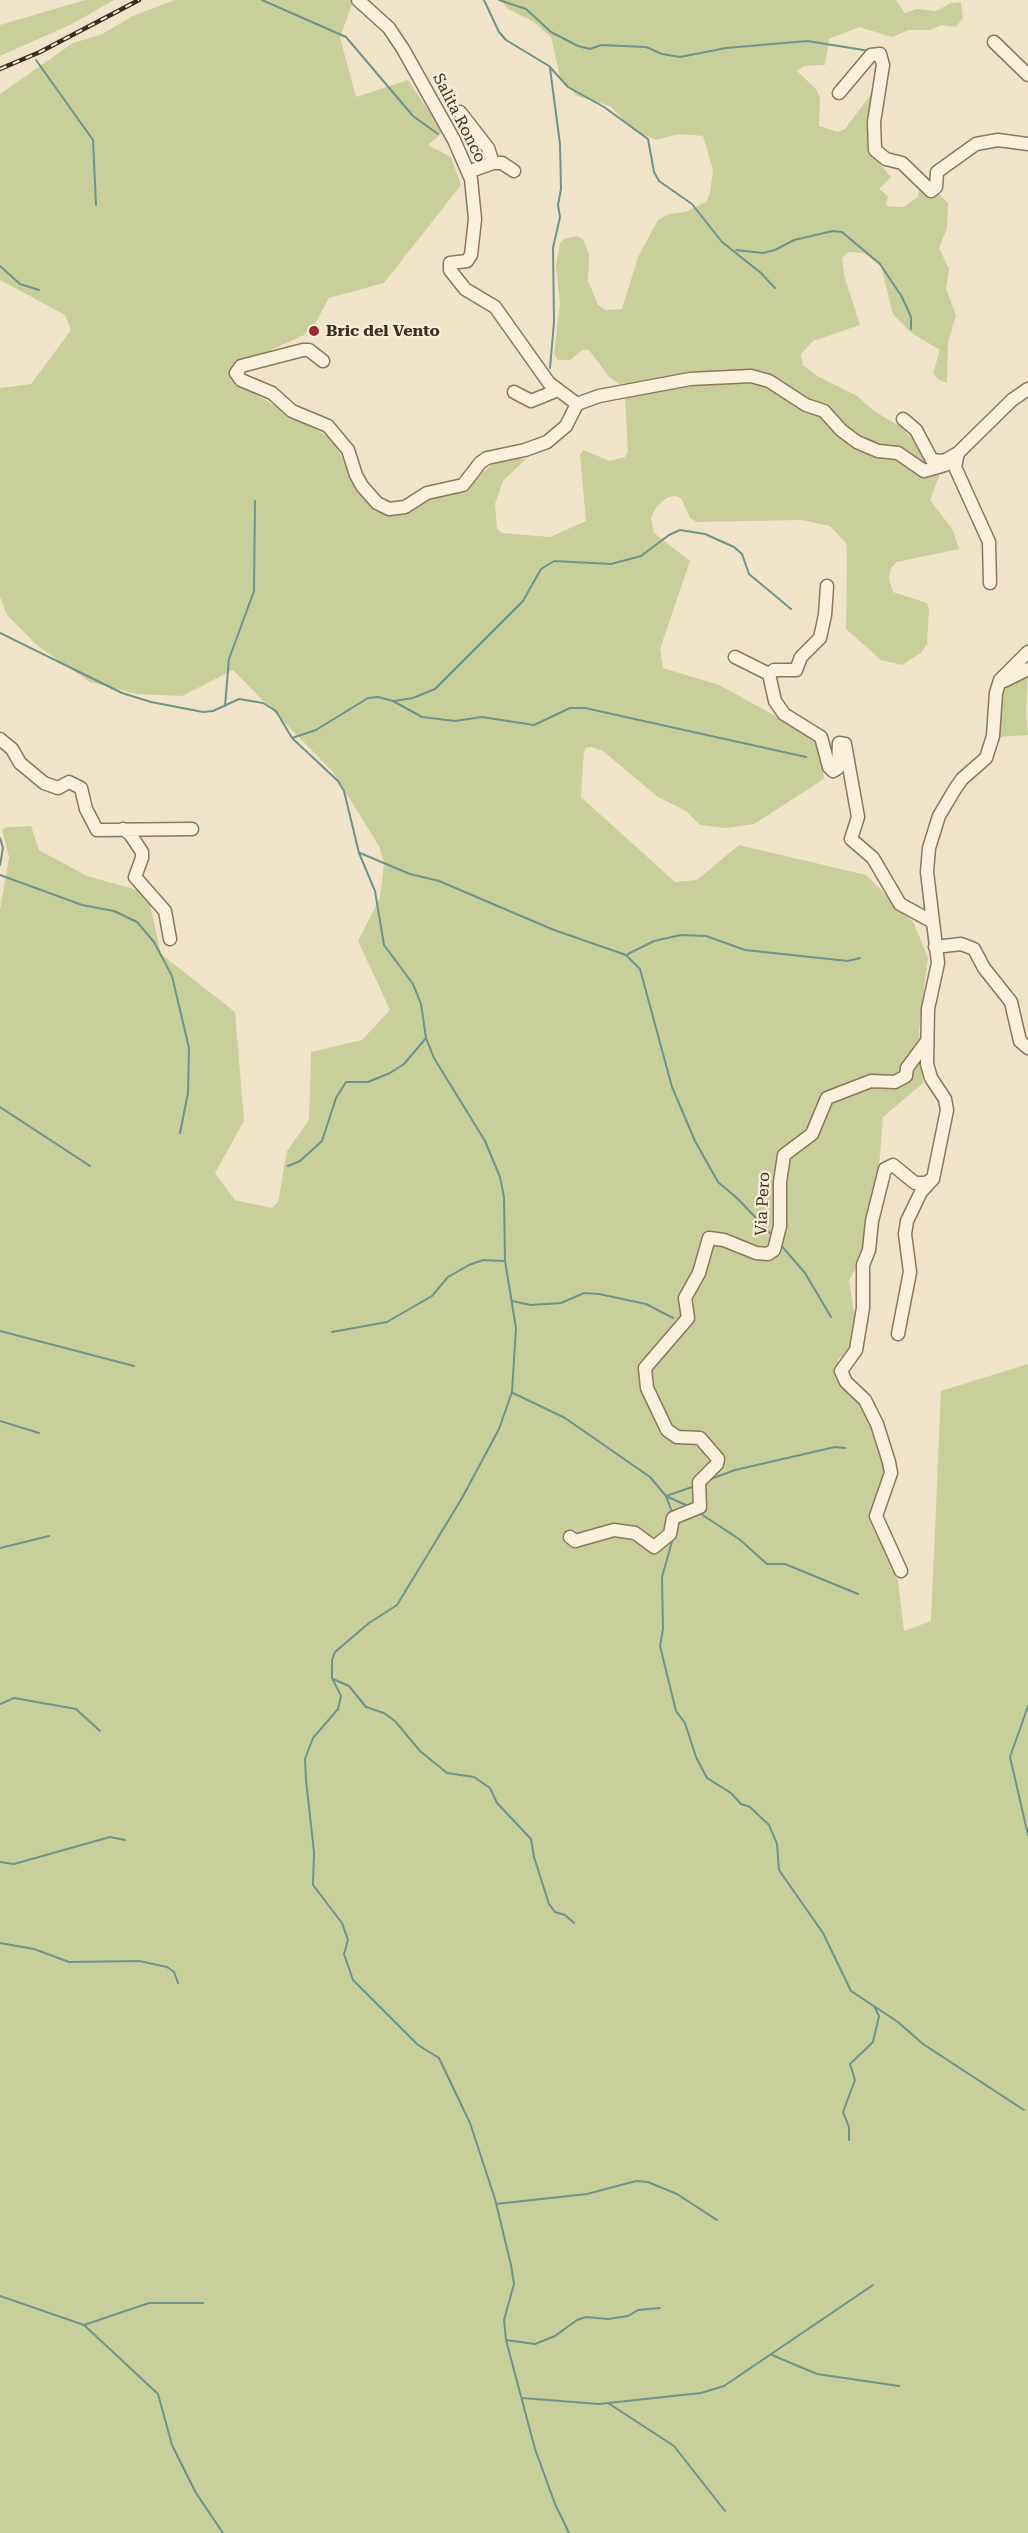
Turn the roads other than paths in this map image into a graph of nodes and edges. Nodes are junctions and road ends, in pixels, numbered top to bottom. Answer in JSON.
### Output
{"nodes":[{"id":1,"x":358,"y":0,"type":"edge"},
{"id":2,"x":994,"y":42,"type":"dead end"},
{"id":3,"x":1028,"y":75,"type":"edge"},
{"id":4,"x":838,"y":93,"type":"dead end"},
{"id":5,"x":460,"y":112,"type":"dead end"},
{"id":6,"x":1028,"y":144,"type":"edge"},
{"id":7,"x":493,"y":163,"type":"junction"},
{"id":8,"x":514,"y":171,"type":"dead end"},
{"id":9,"x":468,"y":172,"type":"junction"},
{"id":10,"x":323,"y":361,"type":"dead end"},
{"id":11,"x":1028,"y":389,"type":"edge"},
{"id":12,"x":558,"y":390,"type":"junction"},
{"id":13,"x":514,"y":392,"type":"dead end"},
{"id":14,"x":577,"y":404,"type":"junction"},
{"id":15,"x":903,"y":419,"type":"dead end"},
{"id":16,"x":958,"y":453,"type":"junction"},
{"id":17,"x":990,"y":583,"type":"dead end"},
{"id":18,"x":827,"y":586,"type":"dead end"},
{"id":19,"x":1028,"y":652,"type":"edge"},
{"id":20,"x":735,"y":657,"type":"dead end"},
{"id":21,"x":1028,"y":669,"type":"edge"},
{"id":22,"x":769,"y":674,"type":"junction"},
{"id":23,"x":1000,"y":680,"type":"junction"},
{"id":24,"x":0,"y":739,"type":"edge"},
{"id":25,"x":123,"y":829,"type":"junction"},
{"id":26,"x":192,"y":829,"type":"dead end"},
{"id":27,"x":931,"y":921,"type":"junction"},
{"id":28,"x":170,"y":939,"type":"dead end"},
{"id":29,"x":935,"y":947,"type":"junction"},
{"id":30,"x":927,"y":1041,"type":"junction"},
{"id":31,"x":1028,"y":1048,"type":"edge"},
{"id":32,"x":933,"y":1179,"type":"junction"},
{"id":33,"x":898,"y":1334,"type":"dead end"},
{"id":34,"x":570,"y":1537,"type":"dead end"},
{"id":35,"x":901,"y":1571,"type":"dead end"}],
"edges":[{"from":1,"to":9,"type":"street","name":"Salita Ronco"},
{"from":2,"to":3,"type":"street"},
{"from":4,"to":6,"type":"street"},
{"from":5,"to":7,"type":"street"},
{"from":7,"to":8,"type":"street"},
{"from":7,"to":9,"type":"street"},
{"from":9,"to":12,"type":"street","name":"Salita Ronco"},
{"from":10,"to":14,"type":"street"},
{"from":11,"to":16,"type":"street"},
{"from":12,"to":13,"type":"street"},
{"from":12,"to":14,"type":"street","name":"Salita Ronco"},
{"from":14,"to":16,"type":"street"},
{"from":15,"to":16,"type":"street"},
{"from":16,"to":17,"type":"street"},
{"from":18,"to":22,"type":"street"},
{"from":19,"to":23,"type":"street"},
{"from":20,"to":22,"type":"street"},
{"from":21,"to":23,"type":"street"},
{"from":22,"to":27,"type":"street"},
{"from":23,"to":27,"type":"street"},
{"from":24,"to":25,"type":"street"},
{"from":25,"to":26,"type":"street"},
{"from":25,"to":28,"type":"street"},
{"from":27,"to":29,"type":"street"},
{"from":29,"to":30,"type":"street"},
{"from":29,"to":31,"type":"street"},
{"from":30,"to":32,"type":"street"},
{"from":30,"to":34,"type":"street","name":"Via Pero"},
{"from":32,"to":33,"type":"street"},
{"from":32,"to":35,"type":"street"}]}
